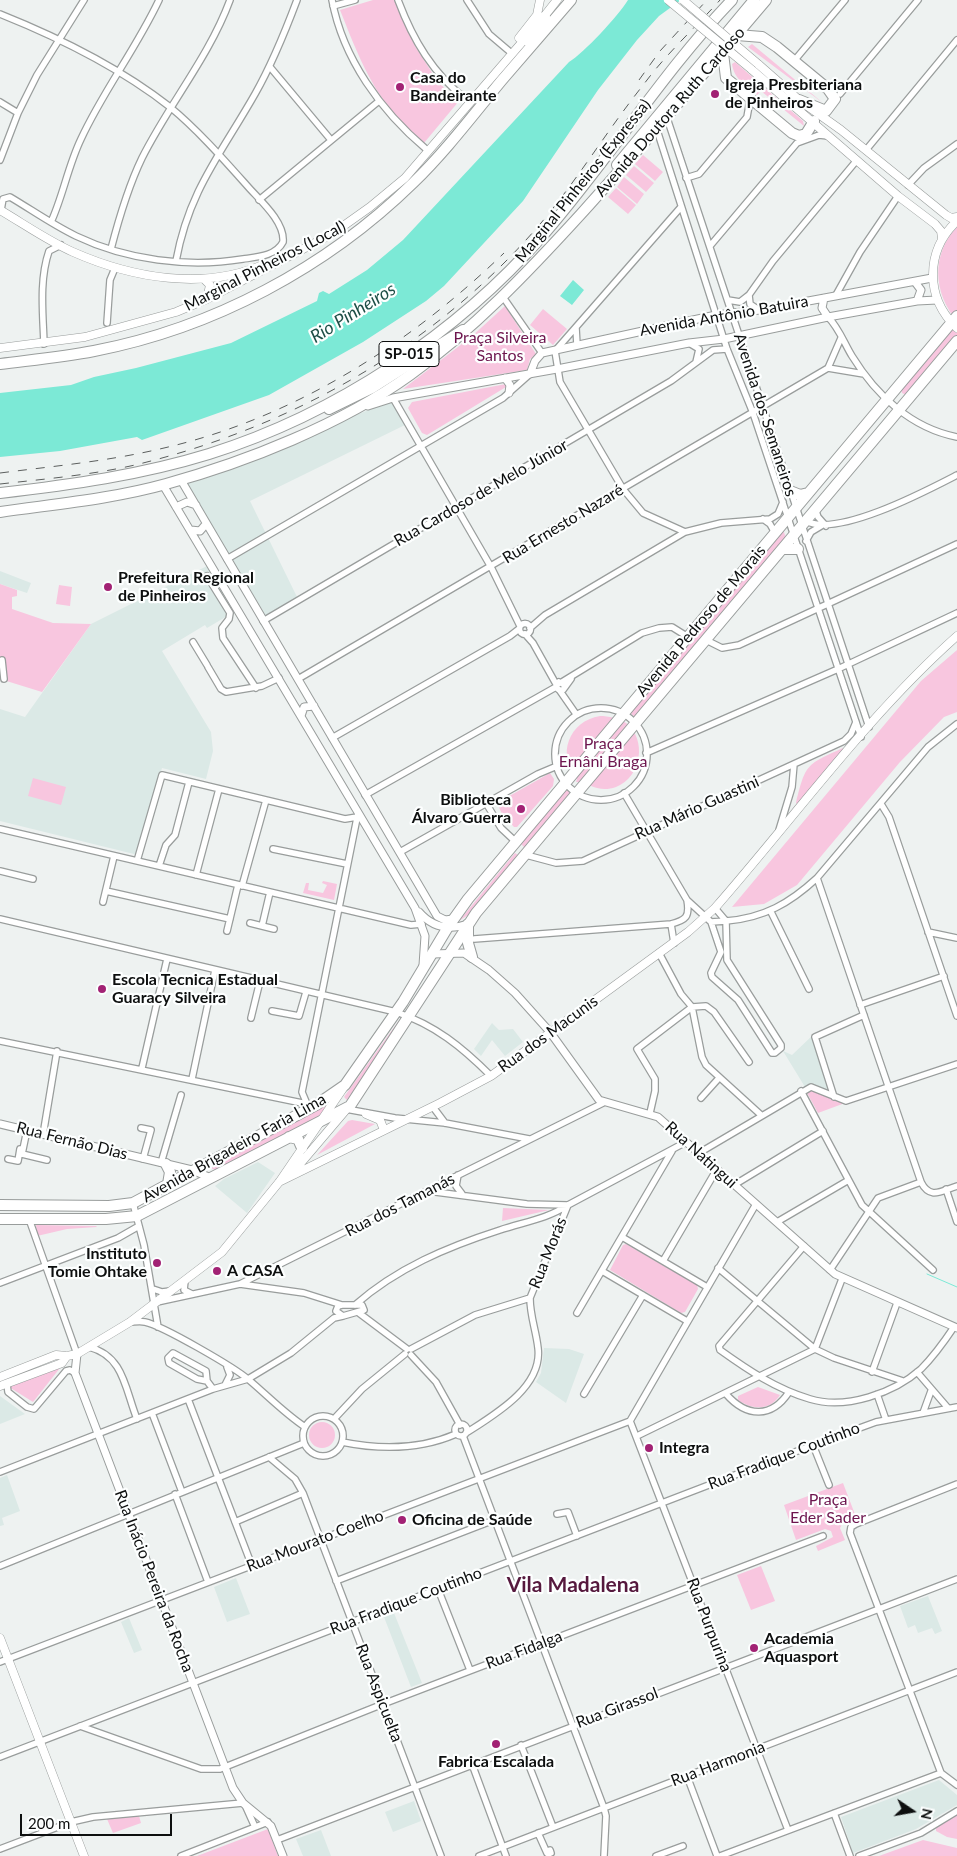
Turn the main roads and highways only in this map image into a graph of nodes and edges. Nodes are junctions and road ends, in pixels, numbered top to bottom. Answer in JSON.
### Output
{"nodes":[{"id":1,"x":540,"y":0,"type":"edge"},
{"id":2,"x":557,"y":0,"type":"edge"},
{"id":3,"x":571,"y":0,"type":"edge"},
{"id":4,"x":668,"y":0,"type":"edge"},
{"id":5,"x":683,"y":0,"type":"edge"},
{"id":6,"x":732,"y":0,"type":"edge"},
{"id":7,"x":754,"y":0,"type":"edge"},
{"id":8,"x":766,"y":0,"type":"edge"},
{"id":9,"x":545,"y":17,"type":"junction"},
{"id":10,"x":737,"y":35,"type":"junction"},
{"id":11,"x":722,"y":53,"type":"junction"},
{"id":12,"x":503,"y":80,"type":"junction"},
{"id":13,"x":799,"y":100,"type":"junction"},
{"id":14,"x":814,"y":122,"type":"junction"},
{"id":15,"x":596,"y":197,"type":"junction"},
{"id":16,"x":1,"y":210,"type":"edge"},
{"id":17,"x":957,"y":219,"type":"edge"},
{"id":18,"x":942,"y":238,"type":"junction"},
{"id":19,"x":204,"y":280,"type":"junction"},
{"id":20,"x":207,"y":299,"type":"junction"},
{"id":21,"x":955,"y":322,"type":"edge"},
{"id":22,"x":464,"y":330,"type":"junction"},
{"id":23,"x":957,"y":342,"type":"edge"},
{"id":24,"x":0,"y":348,"type":"edge"},
{"id":25,"x":1,"y":364,"type":"edge"},
{"id":26,"x":894,"y":390,"type":"junction"},
{"id":27,"x":907,"y":400,"type":"junction"},
{"id":28,"x":877,"y":411,"type":"junction"},
{"id":29,"x":304,"y":417,"type":"junction"},
{"id":30,"x":889,"y":422,"type":"junction"},
{"id":31,"x":790,"y":491,"type":"road end"},
{"id":32,"x":0,"y":493,"type":"edge"},
{"id":33,"x":808,"y":493,"type":"junction"},
{"id":34,"x":0,"y":512,"type":"edge"},
{"id":35,"x":804,"y":545,"type":"road end"},
{"id":36,"x":782,"y":549,"type":"junction"},
{"id":37,"x":957,"y":636,"type":"edge"},
{"id":38,"x":516,"y":842,"type":"junction"},
{"id":39,"x":488,"y":899,"type":"junction"},
{"id":40,"x":468,"y":924,"type":"junction"},
{"id":41,"x":472,"y":957,"type":"road end"},
{"id":42,"x":346,"y":1085,"type":"junction"},
{"id":43,"x":346,"y":1109,"type":"junction"},
{"id":44,"x":366,"y":1114,"type":"road end"},
{"id":45,"x":325,"y":1118,"type":"junction"},
{"id":46,"x":384,"y":1130,"type":"junction"},
{"id":47,"x":289,"y":1137,"type":"junction"},
{"id":48,"x":302,"y":1148,"type":"junction"},
{"id":49,"x":163,"y":1164,"type":"road end"},
{"id":50,"x":280,"y":1181,"type":"junction"},
{"id":51,"x":168,"y":1184,"type":"junction"},
{"id":52,"x":0,"y":1205,"type":"edge"},
{"id":53,"x":103,"y":1206,"type":"junction"},
{"id":54,"x":0,"y":1219,"type":"edge"},
{"id":55,"x":29,"y":1219,"type":"junction"},
{"id":56,"x":65,"y":1360,"type":"junction"},
{"id":57,"x":0,"y":1377,"type":"edge"},
{"id":58,"x":4,"y":1385,"type":"edge"},
{"id":59,"x":0,"y":1638,"type":"edge"},
{"id":60,"x":84,"y":1856,"type":"edge"}],
"edges":[{"from":1,"to":19,"type":"main road"},
{"from":2,"to":9,"type":"main road","name":"Marginal Pinheiros (Local)"},
{"from":3,"to":12,"type":"highway"},
{"from":4,"to":14,"type":"main road","bridge":true},
{"from":5,"to":13,"type":"main road","bridge":true},
{"from":6,"to":29,"type":"highway","name":"Marginal Pinheiros (Expressa)","number":"SP-015"},
{"from":7,"to":15,"type":"highway"},
{"from":8,"to":10,"type":"highway","name":"Avenida Doutora Ruth Cardoso"},
{"from":9,"to":12,"type":"highway"},
{"from":9,"to":20,"type":"main road","name":"Marginal Pinheiros (Local)"},
{"from":10,"to":11,"type":"highway","name":"Avenida Doutora Ruth Cardoso"},
{"from":10,"to":13,"type":"highway"},
{"from":11,"to":14,"type":"highway"},
{"from":11,"to":15,"type":"highway","name":"Avenida Doutora Ruth Cardoso"},
{"from":12,"to":25,"type":"highway"},
{"from":13,"to":17,"type":"main road"},
{"from":14,"to":18,"type":"main road"},
{"from":15,"to":22,"type":"highway","name":"Avenida Doutora Ruth Cardoso"},
{"from":16,"to":19,"type":"main road"},
{"from":17,"to":18,"type":"main road"},
{"from":18,"to":21,"type":"main road"},
{"from":19,"to":20,"type":"main road"},
{"from":20,"to":24,"type":"main road","name":"Marginal Pinheiros (Local)"},
{"from":21,"to":26,"type":"highway","name":"Avenida Pedroso de Morais"},
{"from":22,"to":29,"type":"highway"},
{"from":22,"to":34,"type":"highway","name":"Avenida Doutora Ruth Cardoso"},
{"from":23,"to":27,"type":"highway","name":"Avenida Pedroso de Morais"},
{"from":26,"to":27,"type":"highway"},
{"from":26,"to":28,"type":"highway","name":"Avenida Pedroso de Morais"},
{"from":27,"to":30,"type":"highway","name":"Avenida Pedroso de Morais"},
{"from":28,"to":30,"type":"highway"},
{"from":28,"to":33,"type":"highway","name":"Avenida Pedroso de Morais"},
{"from":29,"to":32,"type":"highway","name":"Marginal Pinheiros (Expressa)","number":"SP-015"},
{"from":30,"to":36,"type":"highway","name":"Avenida Pedroso de Morais"},
{"from":31,"to":33,"type":"highway"},
{"from":33,"to":38,"type":"highway","name":"Avenida Pedroso de Morais"},
{"from":35,"to":36,"type":"highway"},
{"from":36,"to":39,"type":"highway","name":"Avenida Pedroso de Morais"},
{"from":37,"to":46,"type":"main road","name":"Rua dos Macunis"},
{"from":38,"to":39,"type":"highway"},
{"from":38,"to":42,"type":"highway","name":"Avenida Pedroso de Morais"},
{"from":39,"to":40,"type":"highway","name":"Avenida Pedroso de Morais"},
{"from":40,"to":41,"type":"highway"},
{"from":40,"to":43,"type":"highway","name":"Avenida Pedroso de Morais"},
{"from":42,"to":45,"type":"main road"},
{"from":42,"to":51,"type":"highway","name":"Avenida Brigadeiro Faria Lima"},
{"from":43,"to":45,"type":"highway","name":"Avenida Brigadeiro Faria Lima"},
{"from":43,"to":50,"type":"main road"},
{"from":44,"to":46,"type":"main road"},
{"from":45,"to":47,"type":"highway","name":"Avenida Brigadeiro Faria Lima"},
{"from":45,"to":48,"type":"main road"},
{"from":46,"to":50,"type":"main road","name":"Rua dos Macunis"},
{"from":47,"to":48,"type":"highway"},
{"from":47,"to":55,"type":"highway","name":"Avenida Brigadeiro Faria Lima"},
{"from":48,"to":50,"type":"main road"},
{"from":49,"to":51,"type":"highway"},
{"from":50,"to":56,"type":"main road"},
{"from":51,"to":53,"type":"highway","name":"Avenida Brigadeiro Faria Lima"},
{"from":52,"to":53,"type":"highway","name":"Avenida Brigadeiro Faria Lima"},
{"from":53,"to":55,"type":"highway"},
{"from":54,"to":55,"type":"highway","name":"Avenida Brigadeiro Faria Lima"},
{"from":56,"to":57,"type":"main road"},
{"from":56,"to":58,"type":"main road"},
{"from":59,"to":60,"type":"main road"}]}
